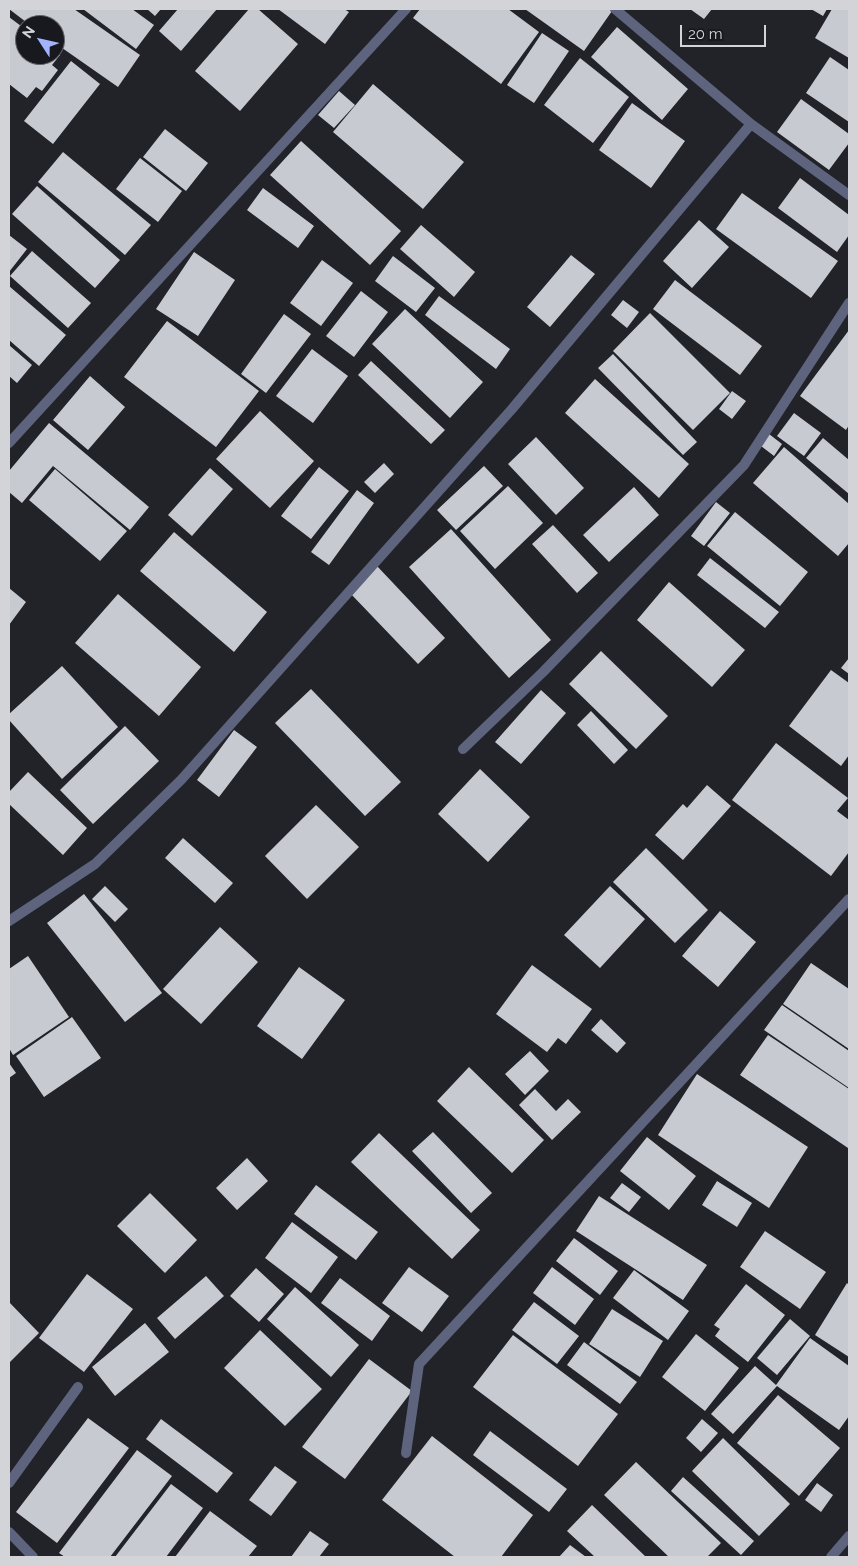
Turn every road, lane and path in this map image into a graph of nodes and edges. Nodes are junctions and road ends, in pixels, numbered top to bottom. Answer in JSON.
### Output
{"nodes":[{"id":1,"x":406,"y":9,"type":"edge"},
{"id":2,"x":614,"y":9,"type":"edge"},
{"id":3,"x":751,"y":124,"type":"junction"},
{"id":4,"x":849,"y":196,"type":"edge"},
{"id":5,"x":849,"y":303,"type":"edge"},
{"id":6,"x":9,"y":444,"type":"edge"},
{"id":7,"x":463,"y":749,"type":"dead end"},
{"id":8,"x":849,"y":899,"type":"edge"},
{"id":9,"x":9,"y":921,"type":"edge"},
{"id":10,"x":78,"y":1387,"type":"dead end"},
{"id":11,"x":406,"y":1453,"type":"dead end"},
{"id":12,"x":9,"y":1483,"type":"edge"},
{"id":13,"x":9,"y":1532,"type":"edge"},
{"id":14,"x":849,"y":1536,"type":"edge"},
{"id":15,"x":33,"y":1557,"type":"edge"},
{"id":16,"x":831,"y":1557,"type":"edge"}],
"edges":[{"from":1,"to":6,"type":"street"},
{"from":2,"to":3,"type":"street"},
{"from":3,"to":4,"type":"street"},
{"from":3,"to":9,"type":"street"},
{"from":5,"to":7,"type":"street"},
{"from":8,"to":11,"type":"street"},
{"from":10,"to":12,"type":"street"},
{"from":13,"to":15,"type":"street"},
{"from":14,"to":16,"type":"street"}]}
